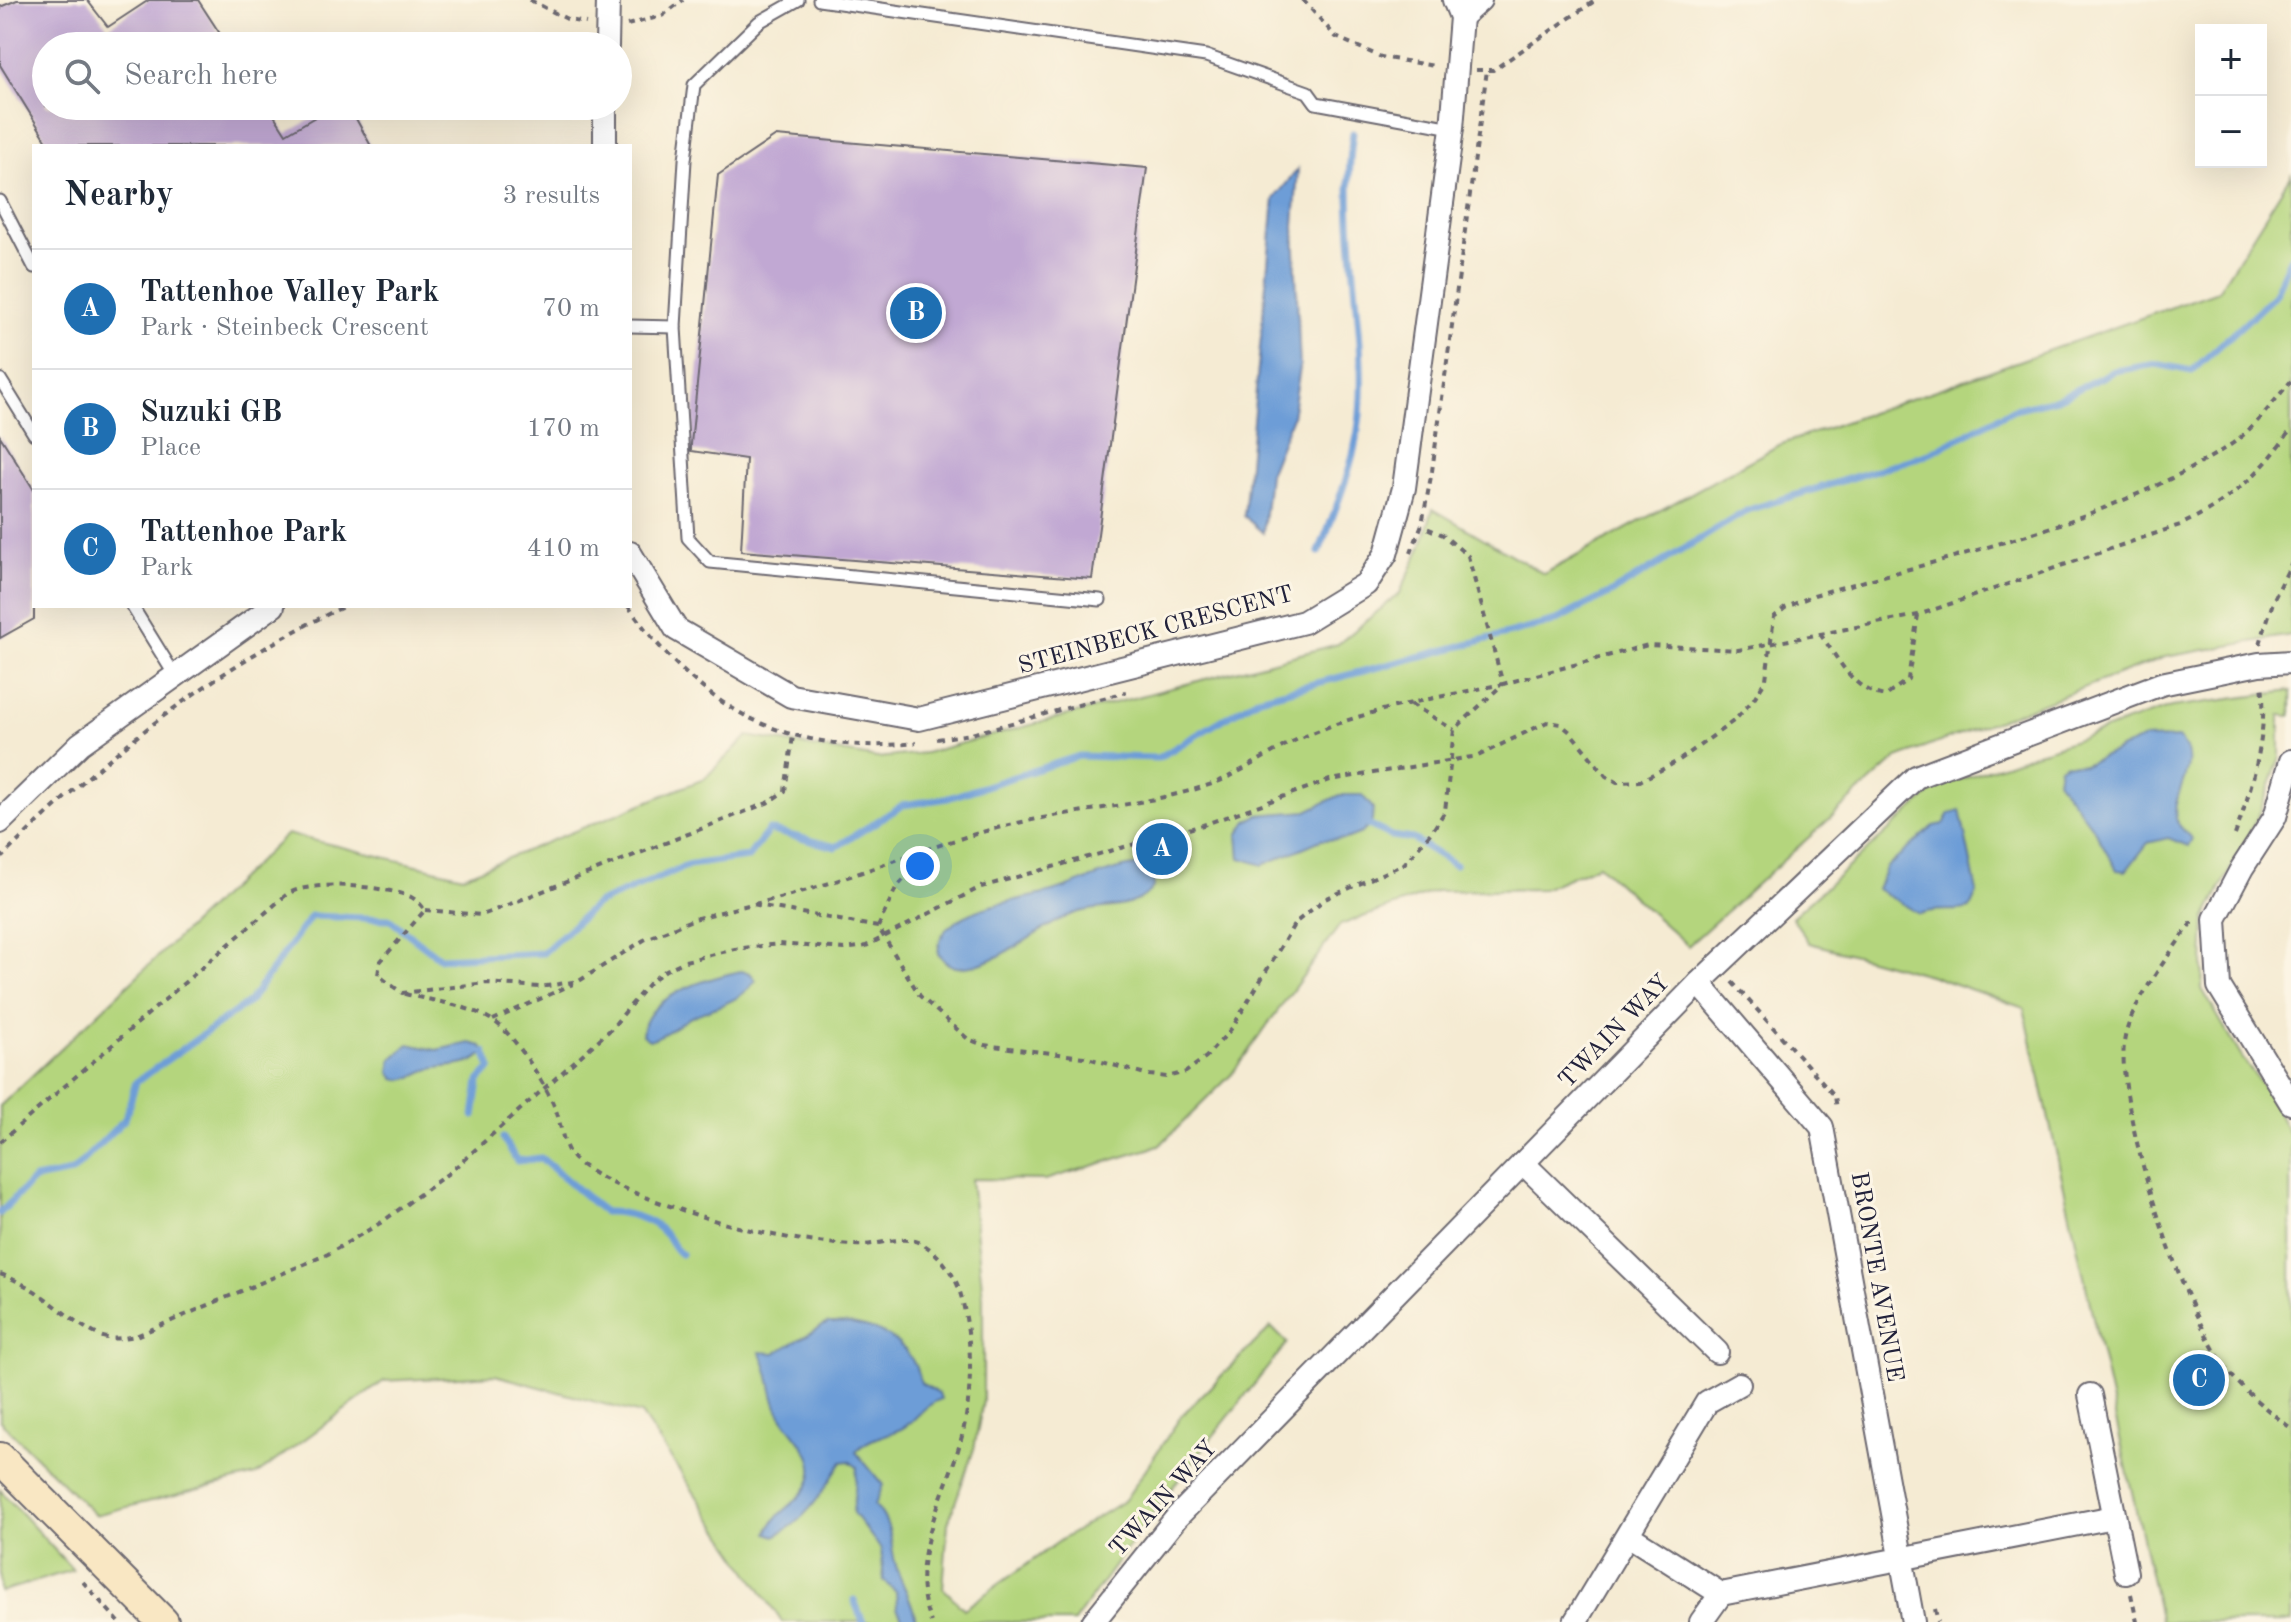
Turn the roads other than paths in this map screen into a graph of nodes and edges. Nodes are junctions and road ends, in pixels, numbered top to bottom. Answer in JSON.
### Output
{"nodes":[{"id":1,"x":608,"y":0,"type":"edge"},
{"id":2,"x":798,"y":0,"type":"edge"},
{"id":3,"x":819,"y":0,"type":"edge"},
{"id":4,"x":1480,"y":0,"type":"edge"},
{"id":5,"x":1457,"y":9,"type":"edge"},
{"id":6,"x":607,"y":32,"type":"edge"},
{"id":7,"x":605,"y":120,"type":"edge"},
{"id":8,"x":1452,"y":128,"type":"junction"},
{"id":9,"x":605,"y":144,"type":"edge"},
{"id":10,"x":0,"y":201,"type":"edge"},
{"id":11,"x":32,"y":263,"type":"edge"},
{"id":12,"x":632,"y":326,"type":"edge"},
{"id":13,"x":675,"y":327,"type":"junction"},
{"id":14,"x":0,"y":379,"type":"edge"},
{"id":15,"x":32,"y":431,"type":"edge"},
{"id":16,"x":632,"y":556,"type":"edge"},
{"id":17,"x":1100,"y":600,"type":"dead end"},
{"id":18,"x":133,"y":608,"type":"edge"},
{"id":19,"x":270,"y":608,"type":"edge"},
{"id":20,"x":2290,"y":669,"type":"edge"},
{"id":21,"x":174,"y":674,"type":"junction"},
{"id":22,"x":2291,"y":761,"type":"edge"},
{"id":23,"x":0,"y":822,"type":"edge"},
{"id":24,"x":1699,"y":983,"type":"junction"},
{"id":25,"x":2290,"y":1096,"type":"edge"},
{"id":26,"x":1523,"y":1163,"type":"junction"},
{"id":27,"x":1717,"y":1352,"type":"dead end"},
{"id":28,"x":1739,"y":1384,"type":"dead end"},
{"id":29,"x":2090,"y":1395,"type":"dead end"},
{"id":30,"x":0,"y":1458,"type":"edge"},
{"id":31,"x":2114,"y":1517,"type":"junction"},
{"id":32,"x":1628,"y":1535,"type":"junction"},
{"id":33,"x":1901,"y":1560,"type":"junction"},
{"id":34,"x":2126,"y":1573,"type":"road end"},
{"id":35,"x":1721,"y":1594,"type":"junction"},
{"id":36,"x":163,"y":1622,"type":"edge"},
{"id":37,"x":1093,"y":1622,"type":"edge"},
{"id":38,"x":1575,"y":1622,"type":"edge"},
{"id":39,"x":1701,"y":1622,"type":"edge"},
{"id":40,"x":1913,"y":1622,"type":"edge"}],
"edges":[{"from":1,"to":6,"type":"street"},
{"from":2,"to":13,"type":"lane"},
{"from":3,"to":8,"type":"lane"},
{"from":4,"to":5,"type":"street","name":"STEINBECK CRESCENT"},
{"from":5,"to":8,"type":"street","name":"STEINBECK CRESCENT"},
{"from":7,"to":9,"type":"street"},
{"from":8,"to":16,"type":"street","name":"STEINBECK CRESCENT"},
{"from":10,"to":11,"type":"lane"},
{"from":12,"to":13,"type":"lane"},
{"from":13,"to":17,"type":"lane"},
{"from":14,"to":15,"type":"lane"},
{"from":18,"to":21,"type":"lane"},
{"from":19,"to":21,"type":"street"},
{"from":20,"to":24,"type":"street","name":"TWAIN WAY"},
{"from":21,"to":23,"type":"street"},
{"from":22,"to":25,"type":"street"},
{"from":24,"to":26,"type":"street","name":"TWAIN WAY"},
{"from":24,"to":33,"type":"street","name":"BRONTE AVENUE"},
{"from":26,"to":27,"type":"street"},
{"from":26,"to":37,"type":"street","name":"TWAIN WAY"},
{"from":28,"to":32,"type":"street"},
{"from":29,"to":31,"type":"street"},
{"from":30,"to":36,"type":"street"},
{"from":31,"to":33,"type":"street"},
{"from":31,"to":34,"type":"street"},
{"from":32,"to":35,"type":"street"},
{"from":32,"to":38,"type":"street"},
{"from":33,"to":35,"type":"street"},
{"from":33,"to":40,"type":"street","name":"BRONTE AVENUE"},
{"from":35,"to":39,"type":"street"}]}
